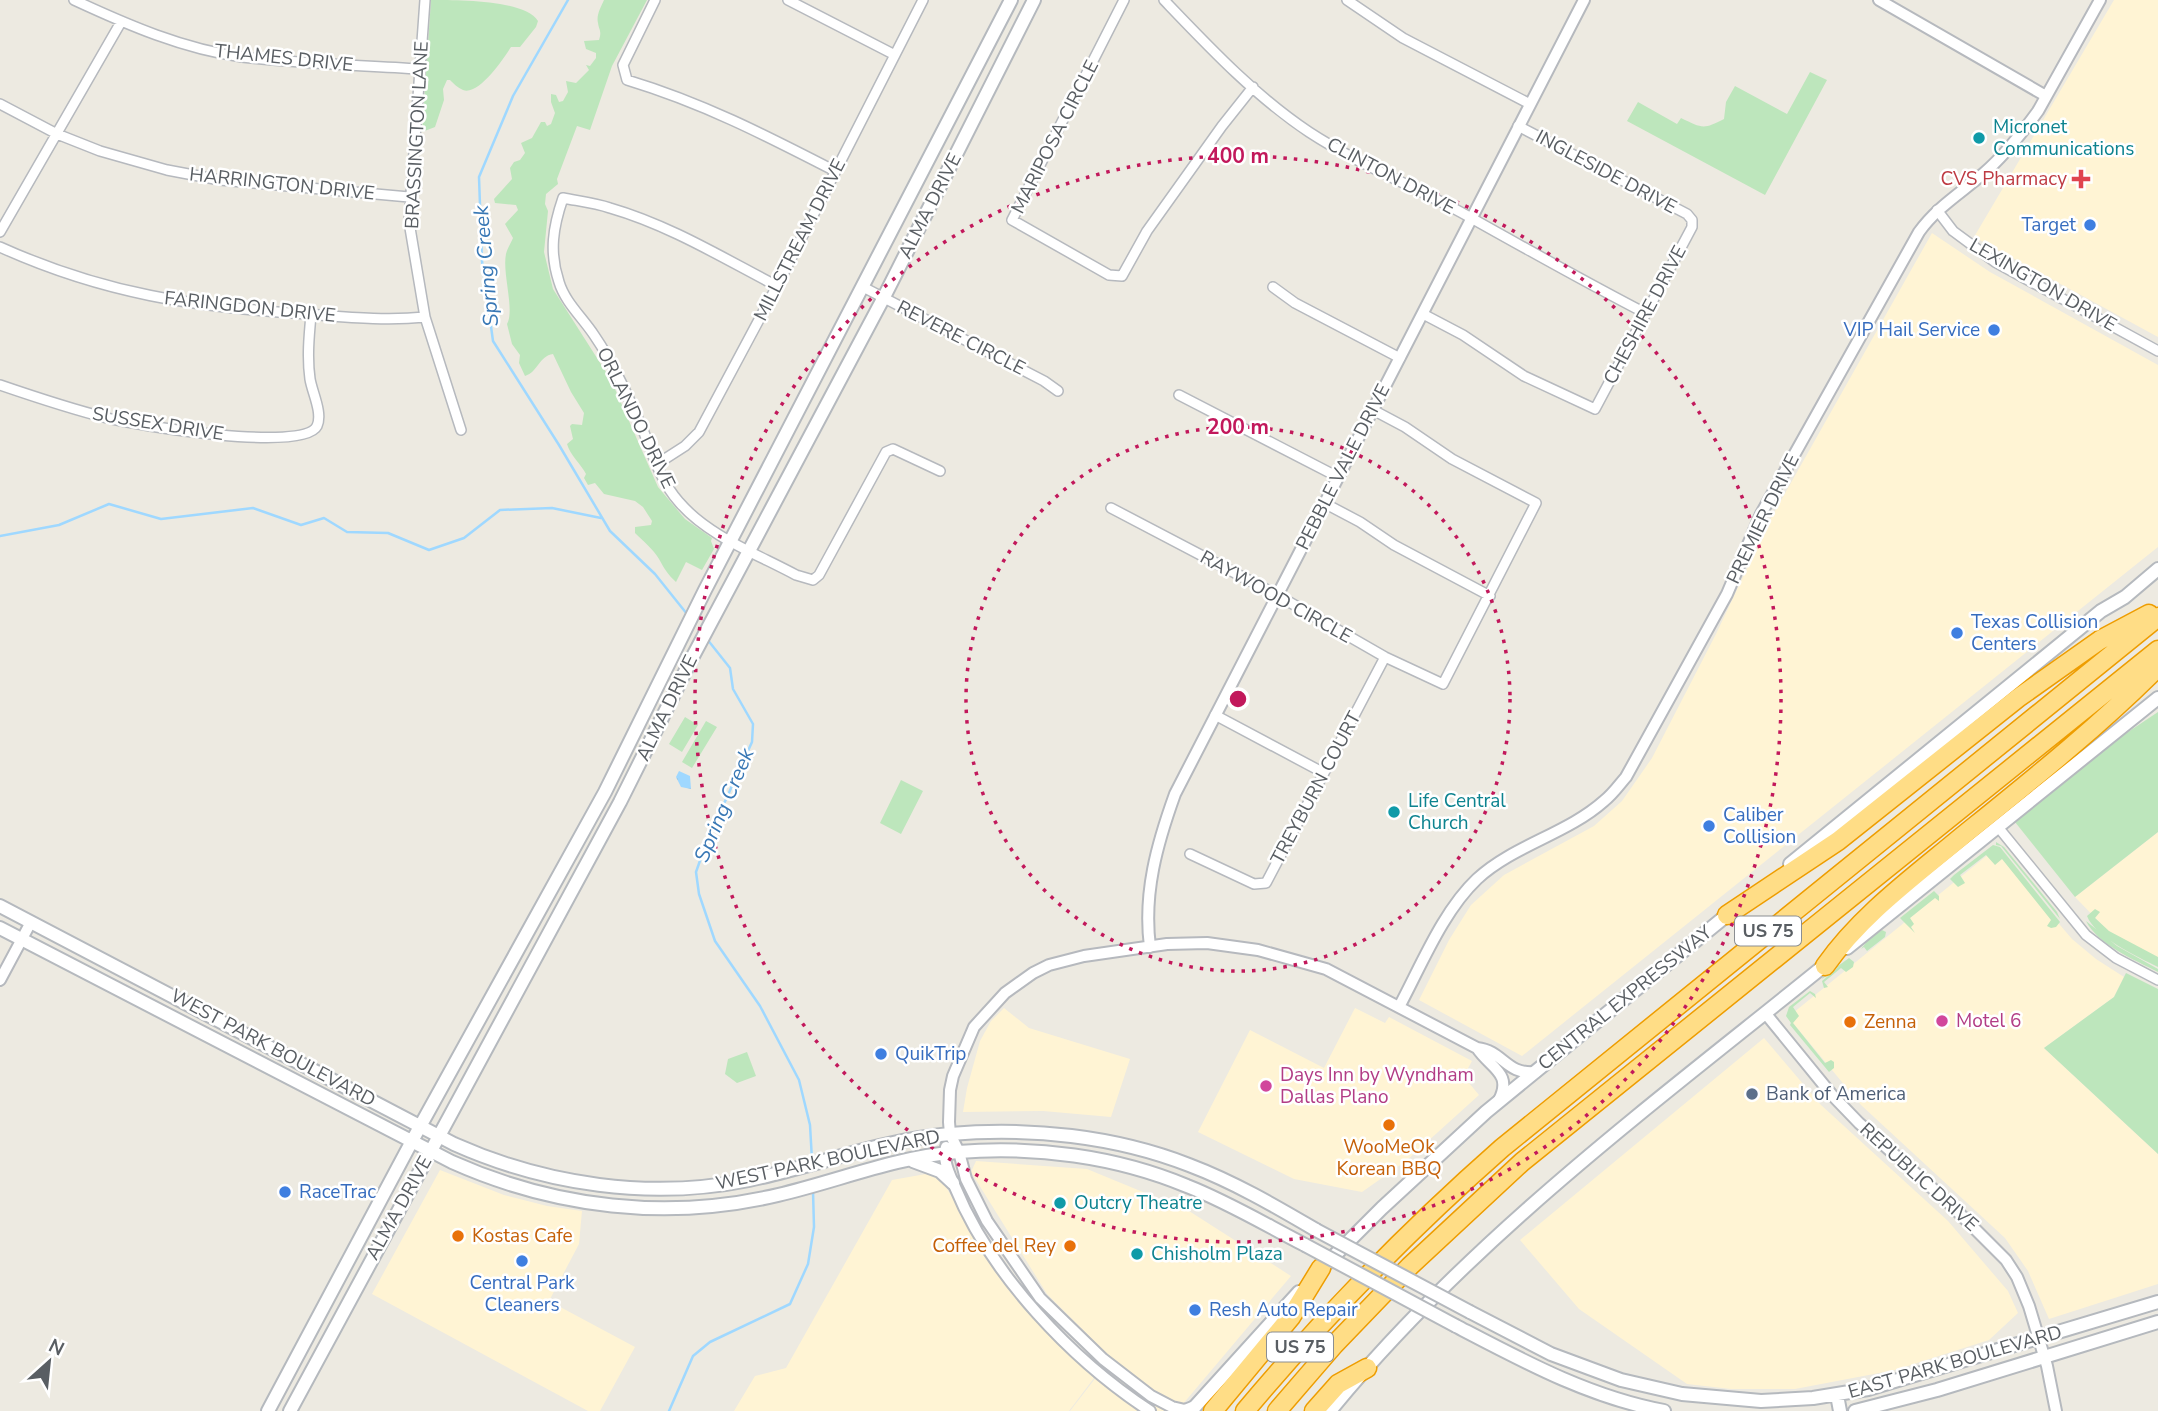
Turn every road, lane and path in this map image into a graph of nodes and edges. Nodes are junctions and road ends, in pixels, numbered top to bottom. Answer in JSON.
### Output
{"nodes":[{"id":1,"x":74,"y":0,"type":"edge"},
{"id":2,"x":425,"y":0,"type":"edge"},
{"id":3,"x":655,"y":0,"type":"edge"},
{"id":4,"x":788,"y":0,"type":"edge"},
{"id":5,"x":923,"y":0,"type":"edge"},
{"id":6,"x":1011,"y":0,"type":"edge"},
{"id":7,"x":1034,"y":0,"type":"edge"},
{"id":8,"x":1124,"y":0,"type":"edge"},
{"id":9,"x":1164,"y":0,"type":"edge"},
{"id":10,"x":1347,"y":0,"type":"edge"},
{"id":11,"x":1584,"y":0,"type":"edge"},
{"id":12,"x":1879,"y":0,"type":"edge"},
{"id":13,"x":2100,"y":0,"type":"edge"},
{"id":14,"x":1893,"y":3,"type":"edge"},
{"id":15,"x":121,"y":22,"type":"junction"},
{"id":16,"x":895,"y":55,"type":"junction"},
{"id":17,"x":420,"y":69,"type":"junction"},
{"id":18,"x":1253,"y":87,"type":"junction"},
{"id":19,"x":2046,"y":96,"type":"junction"},
{"id":20,"x":0,"y":104,"type":"edge"},
{"id":21,"x":1530,"y":104,"type":"junction"},
{"id":22,"x":1518,"y":126,"type":"junction"},
{"id":23,"x":57,"y":134,"type":"junction"},
{"id":24,"x":835,"y":171,"type":"junction"},
{"id":25,"x":409,"y":197,"type":"junction"},
{"id":26,"x":1937,"y":210,"type":"junction"},
{"id":27,"x":1472,"y":218,"type":"junction"},
{"id":28,"x":1692,"y":219,"type":"joint"},
{"id":29,"x":0,"y":232,"type":"edge"},
{"id":30,"x":0,"y":247,"type":"edge"},
{"id":31,"x":777,"y":286,"type":"junction"},
{"id":32,"x":863,"y":287,"type":"junction"},
{"id":33,"x":1273,"y":287,"type":"dead end"},
{"id":34,"x":884,"y":297,"type":"junction"},
{"id":35,"x":1645,"y":313,"type":"junction"},
{"id":36,"x":311,"y":314,"type":"junction"},
{"id":37,"x":1423,"y":314,"type":"junction"},
{"id":38,"x":425,"y":317,"type":"junction"},
{"id":39,"x":2158,"y":351,"type":"edge"},
{"id":40,"x":1400,"y":358,"type":"junction"},
{"id":41,"x":0,"y":384,"type":"edge"},
{"id":42,"x":1058,"y":391,"type":"dead end"},
{"id":43,"x":1180,"y":395,"type":"dead end"},
{"id":44,"x":1373,"y":410,"type":"junction"},
{"id":45,"x":461,"y":430,"type":"dead end"},
{"id":46,"x":657,"y":464,"type":"junction"},
{"id":47,"x":940,"y":471,"type":"dead end"},
{"id":48,"x":1338,"y":477,"type":"junction"},
{"id":49,"x":1324,"y":503,"type":"junction"},
{"id":50,"x":1111,"y":508,"type":"dead end"},
{"id":51,"x":732,"y":540,"type":"junction"},
{"id":52,"x":749,"y":550,"type":"junction"},
{"id":53,"x":2158,"y":571,"type":"edge"},
{"id":54,"x":1277,"y":595,"type":"junction"},
{"id":55,"x":1490,"y":596,"type":"junction"},
{"id":56,"x":2158,"y":608,"type":"edge"},
{"id":57,"x":2158,"y":617,"type":"edge"},
{"id":58,"x":2158,"y":650,"type":"edge"},
{"id":59,"x":1385,"y":657,"type":"junction"},
{"id":60,"x":2158,"y":667,"type":"edge"},
{"id":61,"x":2158,"y":698,"type":"edge"},
{"id":62,"x":1215,"y":716,"type":"junction"},
{"id":63,"x":631,"y":739,"type":"junction"},
{"id":64,"x":648,"y":747,"type":"junction"},
{"id":65,"x":1324,"y":773,"type":"junction"},
{"id":66,"x":1998,"y":827,"type":"junction"},
{"id":67,"x":1191,"y":854,"type":"dead end"},
{"id":68,"x":0,"y":906,"type":"edge"},
{"id":69,"x":1727,"y":915,"type":"junction"},
{"id":70,"x":31,"y":922,"type":"junction"},
{"id":71,"x":0,"y":928,"type":"edge"},
{"id":72,"x":22,"y":939,"type":"junction"},
{"id":73,"x":521,"y":945,"type":"junction"},
{"id":74,"x":1150,"y":947,"type":"junction"},
{"id":75,"x":538,"y":953,"type":"junction"},
{"id":76,"x":1825,"y":966,"type":"junction"},
{"id":77,"x":0,"y":980,"type":"edge"},
{"id":78,"x":2158,"y":980,"type":"edge"},
{"id":79,"x":1399,"y":1007,"type":"junction"},
{"id":80,"x":1766,"y":1014,"type":"junction"},
{"id":81,"x":1477,"y":1048,"type":"junction"},
{"id":82,"x":1536,"y":1072,"type":"junction"},
{"id":83,"x":1499,"y":1102,"type":"junction"},
{"id":84,"x":421,"y":1126,"type":"junction"},
{"id":85,"x":950,"y":1134,"type":"junction"},
{"id":86,"x":439,"y":1135,"type":"junction"},
{"id":87,"x":412,"y":1141,"type":"junction"},
{"id":88,"x":430,"y":1151,"type":"junction"},
{"id":89,"x":958,"y":1152,"type":"junction"},
{"id":90,"x":944,"y":1154,"type":"junction"},
{"id":91,"x":909,"y":1159,"type":"junction"},
{"id":92,"x":953,"y":1182,"type":"junction"},
{"id":93,"x":702,"y":1187,"type":"junction"},
{"id":94,"x":702,"y":1206,"type":"junction"},
{"id":95,"x":1011,"y":1259,"type":"junction"},
{"id":96,"x":1000,"y":1265,"type":"junction"},
{"id":97,"x":1321,"y":1268,"type":"junction"},
{"id":98,"x":335,"y":1285,"type":"junction"},
{"id":99,"x":353,"y":1294,"type":"junction"},
{"id":100,"x":2158,"y":1302,"type":"edge"},
{"id":101,"x":1470,"y":1312,"type":"joint"},
{"id":102,"x":2158,"y":1322,"type":"edge"},
{"id":103,"x":2038,"y":1338,"type":"junction"},
{"id":104,"x":2044,"y":1356,"type":"junction"},
{"id":105,"x":1103,"y":1359,"type":"junction"},
{"id":106,"x":1367,"y":1368,"type":"junction"},
{"id":107,"x":1094,"y":1369,"type":"junction"},
{"id":108,"x":1837,"y":1395,"type":"junction"},
{"id":109,"x":1705,"y":1397,"type":"junction"},
{"id":110,"x":1193,"y":1408,"type":"edge"},
{"id":111,"x":268,"y":1411,"type":"edge"},
{"id":112,"x":290,"y":1411,"type":"edge"},
{"id":113,"x":1150,"y":1411,"type":"edge"},
{"id":114,"x":1213,"y":1411,"type":"edge"},
{"id":115,"x":1245,"y":1411,"type":"edge"},
{"id":116,"x":1277,"y":1411,"type":"edge"},
{"id":117,"x":1314,"y":1411,"type":"edge"},
{"id":118,"x":1329,"y":1411,"type":"edge"},
{"id":119,"x":1664,"y":1411,"type":"edge"},
{"id":120,"x":1704,"y":1411,"type":"edge"},
{"id":121,"x":1840,"y":1411,"type":"edge"},
{"id":122,"x":1854,"y":1411,"type":"edge"},
{"id":123,"x":2056,"y":1411,"type":"edge"}],
"edges":[{"from":1,"to":15,"type":"street","name":"THAMES DRIVE"},
{"from":2,"to":17,"type":"street","name":"BRASSINGTON LANE"},
{"from":3,"to":24,"type":"street"},
{"from":4,"to":16,"type":"street"},
{"from":5,"to":16,"type":"street","name":"MILLSTREAM DRIVE"},
{"from":6,"to":32,"type":"main road","name":"ALMA DRIVE"},
{"from":7,"to":34,"type":"main road","name":"ALMA DRIVE"},
{"from":8,"to":18,"type":"street","name":"MARIPOSA CIRCLE"},
{"from":9,"to":18,"type":"street","name":"CLINTON DRIVE"},
{"from":10,"to":21,"type":"street"},
{"from":11,"to":21,"type":"street","name":"PEBBLE VALE DRIVE"},
{"from":12,"to":14,"type":"street"},
{"from":13,"to":19,"type":"street","name":"PREMIER DRIVE"},
{"from":14,"to":19,"type":"street"},
{"from":15,"to":17,"type":"street","name":"THAMES DRIVE"},
{"from":15,"to":23,"type":"street"},
{"from":16,"to":24,"type":"street","name":"MILLSTREAM DRIVE"},
{"from":17,"to":25,"type":"street","name":"BRASSINGTON LANE"},
{"from":18,"to":27,"type":"street","name":"CLINTON DRIVE"},
{"from":19,"to":26,"type":"street","name":"PREMIER DRIVE"},
{"from":20,"to":23,"type":"street","name":"HARRINGTON DRIVE"},
{"from":21,"to":22,"type":"street","name":"PEBBLE VALE DRIVE"},
{"from":22,"to":27,"type":"street","name":"PEBBLE VALE DRIVE"},
{"from":22,"to":28,"type":"street","name":"INGLESIDE DRIVE"},
{"from":23,"to":25,"type":"street","name":"HARRINGTON DRIVE"},
{"from":23,"to":29,"type":"street"},
{"from":24,"to":31,"type":"street","name":"MILLSTREAM DRIVE"},
{"from":25,"to":38,"type":"street","name":"BRASSINGTON LANE"},
{"from":26,"to":39,"type":"street","name":"LEXINGTON DRIVE"},
{"from":26,"to":79,"type":"street","name":"PREMIER DRIVE"},
{"from":27,"to":35,"type":"street","name":"CLINTON DRIVE"},
{"from":27,"to":37,"type":"street","name":"PEBBLE VALE DRIVE"},
{"from":28,"to":35,"type":"street","name":"CHESHIRE DRIVE"},
{"from":30,"to":36,"type":"street","name":"FARINGDON DRIVE"},
{"from":31,"to":46,"type":"street","name":"MILLSTREAM DRIVE"},
{"from":31,"to":46,"type":"street","name":"ORLANDO DRIVE"},
{"from":32,"to":34,"type":"street","name":"REVERE CIRCLE"},
{"from":32,"to":51,"type":"main road","name":"ALMA DRIVE"},
{"from":33,"to":40,"type":"street"},
{"from":34,"to":42,"type":"street","name":"REVERE CIRCLE"},
{"from":34,"to":52,"type":"main road","name":"ALMA DRIVE"},
{"from":35,"to":37,"type":"street","name":"CHESHIRE DRIVE"},
{"from":36,"to":38,"type":"street","name":"FARINGDON DRIVE"},
{"from":36,"to":41,"type":"street","name":"SUSSEX DRIVE"},
{"from":37,"to":40,"type":"street","name":"PEBBLE VALE DRIVE"},
{"from":38,"to":45,"type":"street","name":"BRASSINGTON LANE"},
{"from":40,"to":44,"type":"street","name":"PEBBLE VALE DRIVE"},
{"from":43,"to":48,"type":"street"},
{"from":44,"to":48,"type":"street","name":"PEBBLE VALE DRIVE"},
{"from":44,"to":55,"type":"street"},
{"from":46,"to":51,"type":"street","name":"ORLANDO DRIVE"},
{"from":47,"to":52,"type":"street","name":"ORLANDO DRIVE"},
{"from":48,"to":49,"type":"street","name":"PEBBLE VALE DRIVE"},
{"from":49,"to":54,"type":"street","name":"PEBBLE VALE DRIVE"},
{"from":49,"to":55,"type":"street"},
{"from":50,"to":54,"type":"street","name":"RAYWOOD CIRCLE"},
{"from":51,"to":52,"type":"street","name":"ORLANDO DRIVE"},
{"from":51,"to":63,"type":"main road","name":"ALMA DRIVE"},
{"from":52,"to":64,"type":"main road","name":"ALMA DRIVE"},
{"from":53,"to":69,"type":"main road","name":"CENTRAL EXPRESSWAY"},
{"from":54,"to":59,"type":"street","name":"RAYWOOD CIRCLE"},
{"from":54,"to":62,"type":"street","name":"PEBBLE VALE DRIVE"},
{"from":55,"to":59,"type":"street","name":"RAYWOOD CIRCLE"},
{"from":56,"to":69,"type":"highway"},
{"from":57,"to":115,"type":"highway","name":"CENTRAL EXPRESSWAY","number":"US 75"},
{"from":58,"to":116,"type":"highway","number":"US 75"},
{"from":59,"to":65,"type":"street","name":"TREYBURN COURT"},
{"from":60,"to":76,"type":"highway"},
{"from":61,"to":66,"type":"main road"},
{"from":62,"to":65,"type":"street"},
{"from":62,"to":74,"type":"street","name":"PEBBLE VALE DRIVE"},
{"from":63,"to":64,"type":"main road"},
{"from":63,"to":73,"type":"main road","name":"ALMA DRIVE"},
{"from":64,"to":75,"type":"main road","name":"ALMA DRIVE"},
{"from":65,"to":67,"type":"street","name":"TREYBURN COURT"},
{"from":66,"to":76,"type":"main road"},
{"from":66,"to":78,"type":"street"},
{"from":68,"to":70,"type":"main road","name":"WEST PARK BOULEVARD"},
{"from":69,"to":82,"type":"main road","name":"CENTRAL EXPRESSWAY"},
{"from":70,"to":72,"type":"street"},
{"from":70,"to":84,"type":"main road","name":"WEST PARK BOULEVARD"},
{"from":71,"to":72,"type":"main road","name":"WEST PARK BOULEVARD"},
{"from":72,"to":77,"type":"street"},
{"from":72,"to":87,"type":"main road","name":"WEST PARK BOULEVARD"},
{"from":73,"to":75,"type":"main road"},
{"from":73,"to":84,"type":"main road","name":"ALMA DRIVE"},
{"from":74,"to":79,"type":"street"},
{"from":74,"to":85,"type":"street"},
{"from":75,"to":86,"type":"main road","name":"ALMA DRIVE"},
{"from":76,"to":80,"type":"main road"},
{"from":79,"to":81,"type":"street"},
{"from":80,"to":103,"type":"street","name":"REPUBLIC DRIVE"},
{"from":80,"to":106,"type":"main road"},
{"from":81,"to":82,"type":"street"},
{"from":81,"to":83,"type":"street"},
{"from":82,"to":83,"type":"main road","name":"CENTRAL EXPRESSWAY"},
{"from":83,"to":97,"type":"main road","name":"CENTRAL EXPRESSWAY"},
{"from":84,"to":86,"type":"main road","name":"WEST PARK BOULEVARD"},
{"from":84,"to":87,"type":"main road","name":"ALMA DRIVE"},
{"from":85,"to":89,"type":"street"},
{"from":85,"to":90,"type":"street"},
{"from":85,"to":93,"type":"main road","name":"WEST PARK BOULEVARD"},
{"from":85,"to":101,"type":"main road","name":"WEST PARK BOULEVARD","bridge":true},
{"from":86,"to":88,"type":"main road","name":"ALMA DRIVE"},
{"from":86,"to":93,"type":"main road","name":"WEST PARK BOULEVARD"},
{"from":87,"to":88,"type":"main road","name":"WEST PARK BOULEVARD"},
{"from":87,"to":98,"type":"main road","name":"ALMA DRIVE"},
{"from":88,"to":94,"type":"main road","name":"WEST PARK BOULEVARD"},
{"from":88,"to":99,"type":"main road","name":"ALMA DRIVE"},
{"from":89,"to":90,"type":"main road","name":"WEST PARK BOULEVARD"},
{"from":89,"to":95,"type":"street"},
{"from":89,"to":119,"type":"main road","name":"WEST PARK BOULEVARD","bridge":true},
{"from":90,"to":91,"type":"main road","name":"WEST PARK BOULEVARD"},
{"from":90,"to":92,"type":"street"},
{"from":91,"to":92,"type":"main road"},
{"from":91,"to":94,"type":"main road","name":"WEST PARK BOULEVARD"},
{"from":92,"to":96,"type":"street"},
{"from":93,"to":94,"type":"main road"},
{"from":95,"to":96,"type":"street"},
{"from":95,"to":105,"type":"street"},
{"from":96,"to":107,"type":"street"},
{"from":97,"to":110,"type":"main road","name":"CENTRAL EXPRESSWAY"},
{"from":97,"to":114,"type":"highway"},
{"from":98,"to":99,"type":"main road"},
{"from":98,"to":111,"type":"main road","name":"ALMA DRIVE"},
{"from":99,"to":112,"type":"main road","name":"ALMA DRIVE"},
{"from":100,"to":103,"type":"main road","name":"EAST PARK BOULEVARD"},
{"from":101,"to":109,"type":"main road","name":"EAST PARK BOULEVARD"},
{"from":102,"to":104,"type":"main road","name":"EAST PARK BOULEVARD"},
{"from":103,"to":104,"type":"street","name":"REPUBLIC DRIVE"},
{"from":103,"to":108,"type":"main road","name":"EAST PARK BOULEVARD"},
{"from":104,"to":122,"type":"main road","name":"EAST PARK BOULEVARD"},
{"from":104,"to":123,"type":"street","name":"REPUBLIC DRIVE"},
{"from":105,"to":107,"type":"street"},
{"from":105,"to":110,"type":"street"},
{"from":106,"to":117,"type":"highway"},
{"from":106,"to":118,"type":"main road"},
{"from":107,"to":113,"type":"street"},
{"from":108,"to":109,"type":"main road","name":"EAST PARK BOULEVARD"},
{"from":108,"to":121,"type":"main road"},
{"from":109,"to":120,"type":"main road"}]}
